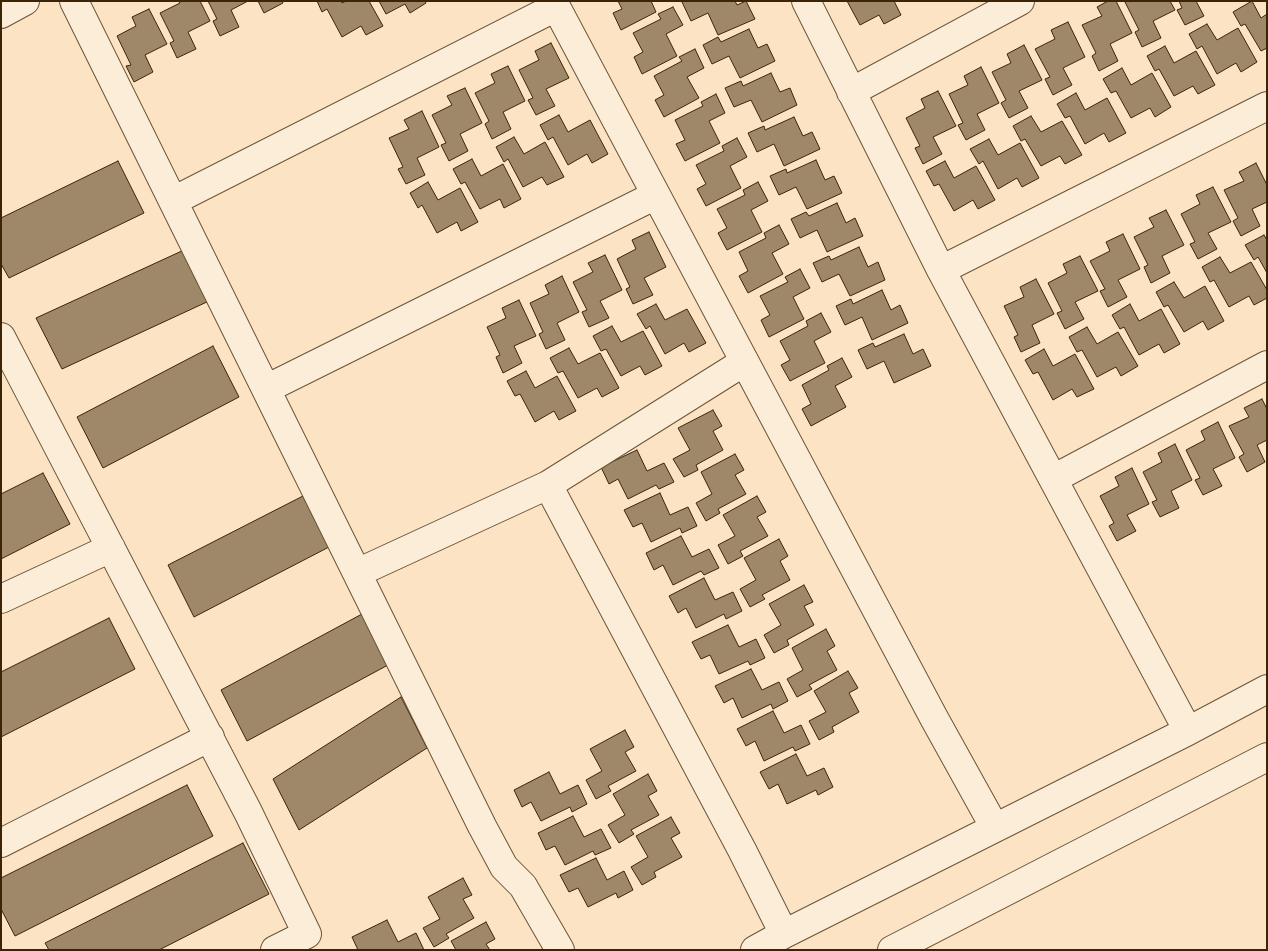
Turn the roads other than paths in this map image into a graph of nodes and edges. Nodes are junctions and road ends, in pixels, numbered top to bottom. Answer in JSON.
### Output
{"nodes":[{"id":1,"x":25,"y":1,"type":"edge"},
{"id":2,"x":74,"y":1,"type":"edge"},
{"id":3,"x":806,"y":1,"type":"edge"},
{"id":4,"x":1020,"y":1,"type":"edge"},
{"id":5,"x":555,"y":4,"type":"edge"},
{"id":6,"x":1,"y":14,"type":"edge"},
{"id":7,"x":851,"y":92,"type":"junction"},
{"id":8,"x":1267,"y":106,"type":"edge"},
{"id":9,"x":656,"y":196,"type":"junction"},
{"id":10,"x":173,"y":201,"type":"junction"},
{"id":11,"x":941,"y":270,"type":"junction"},
{"id":12,"x":1,"y":337,"type":"edge"},
{"id":13,"x":744,"y":362,"type":"junction"},
{"id":14,"x":1267,"y":364,"type":"edge"},
{"id":15,"x":8,"y":366,"type":"edge"},
{"id":16,"x":266,"y":389,"type":"junction"},
{"id":17,"x":1052,"y":479,"type":"junction"},
{"id":18,"x":548,"y":485,"type":"junction"},
{"id":19,"x":111,"y":548,"type":"junction"},
{"id":20,"x":357,"y":573,"type":"junction"},
{"id":21,"x":1,"y":599,"type":"edge"},
{"id":22,"x":1267,"y":689,"type":"edge"},
{"id":23,"x":1188,"y":730,"type":"junction"},
{"id":24,"x":210,"y":737,"type":"junction"},
{"id":25,"x":1267,"y":757,"type":"edge"},
{"id":26,"x":995,"y":828,"type":"junction"},
{"id":27,"x":1,"y":843,"type":"edge"},
{"id":28,"x":784,"y":934,"type":"junction"},
{"id":29,"x":311,"y":942,"type":"edge"},
{"id":30,"x":274,"y":950,"type":"edge"},
{"id":31,"x":560,"y":950,"type":"edge"},
{"id":32,"x":755,"y":950,"type":"edge"},
{"id":33,"x":892,"y":950,"type":"edge"}],
"edges":[{"from":1,"to":6,"type":"street"},
{"from":2,"to":10,"type":"street"},
{"from":3,"to":7,"type":"street"},
{"from":4,"to":7,"type":"street"},
{"from":5,"to":9,"type":"street"},
{"from":5,"to":10,"type":"street"},
{"from":7,"to":11,"type":"street"},
{"from":8,"to":11,"type":"street"},
{"from":9,"to":13,"type":"street"},
{"from":9,"to":16,"type":"street"},
{"from":10,"to":16,"type":"street"},
{"from":11,"to":17,"type":"street"},
{"from":12,"to":15,"type":"street"},
{"from":13,"to":18,"type":"street"},
{"from":13,"to":26,"type":"street"},
{"from":14,"to":17,"type":"street"},
{"from":15,"to":19,"type":"street"},
{"from":16,"to":20,"type":"street"},
{"from":17,"to":23,"type":"street"},
{"from":18,"to":20,"type":"street"},
{"from":18,"to":28,"type":"street"},
{"from":19,"to":21,"type":"street"},
{"from":19,"to":24,"type":"street"},
{"from":20,"to":31,"type":"street"},
{"from":22,"to":23,"type":"street"},
{"from":23,"to":26,"type":"street"},
{"from":24,"to":27,"type":"street"},
{"from":24,"to":29,"type":"street"},
{"from":25,"to":33,"type":"street"},
{"from":26,"to":28,"type":"street"},
{"from":28,"to":32,"type":"street"},
{"from":29,"to":30,"type":"street"}]}
